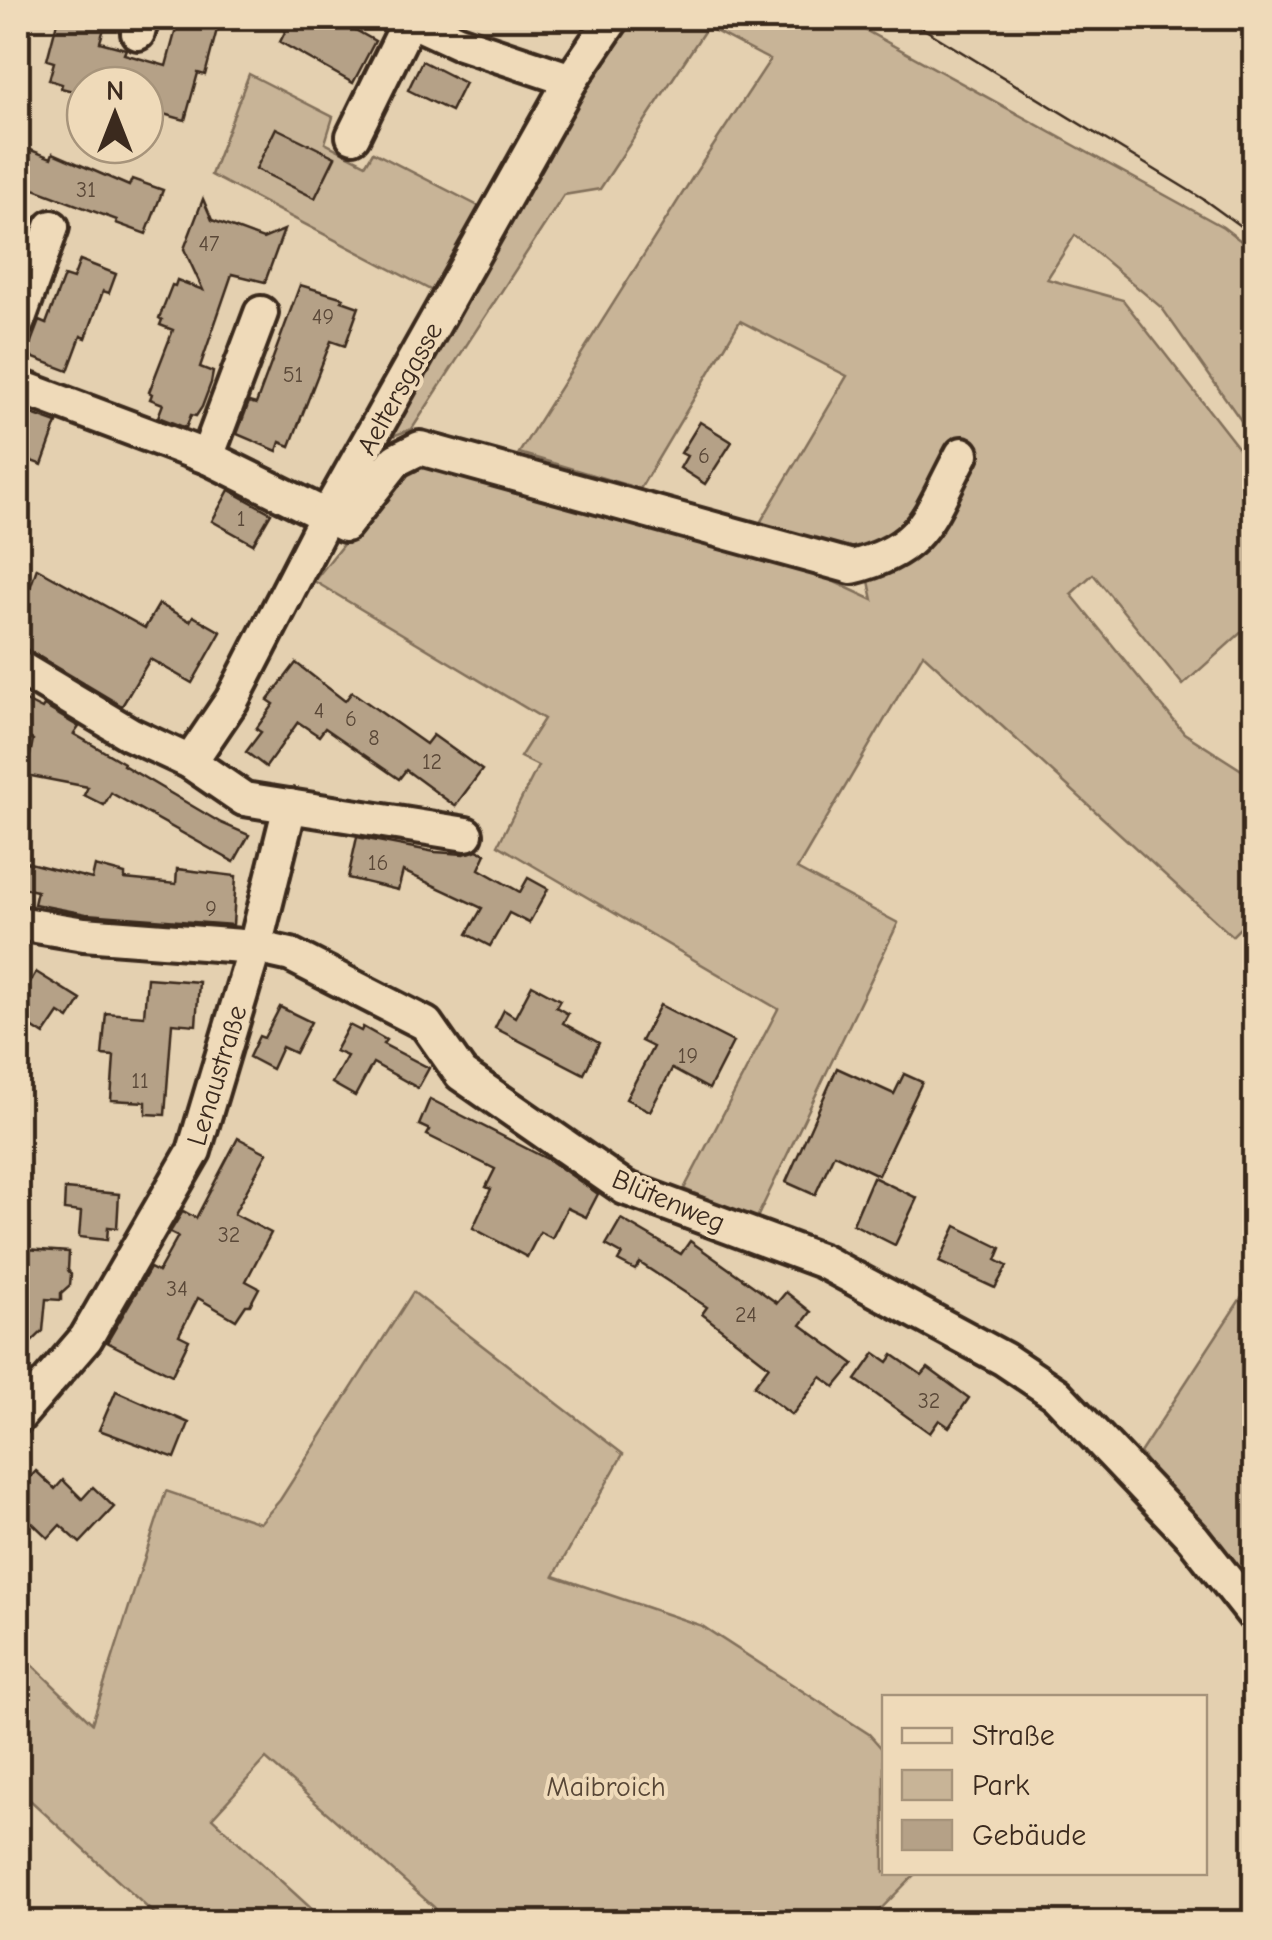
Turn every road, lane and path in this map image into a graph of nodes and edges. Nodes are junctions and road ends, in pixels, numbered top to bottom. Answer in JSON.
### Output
{"nodes":[{"id":1,"x":612,"y":18,"type":"edge"},
{"id":2,"x":408,"y":19,"type":"edge"},
{"id":3,"x":571,"y":80,"type":"junction"},
{"id":4,"x":353,"y":136,"type":"dead end"},
{"id":5,"x":52,"y":227,"type":"dead end"},
{"id":6,"x":262,"y":313,"type":"dead end"},
{"id":7,"x":18,"y":320,"type":"edge"},
{"id":8,"x":18,"y":386,"type":"edge"},
{"id":9,"x":962,"y":454,"type":"dead end"},
{"id":10,"x":206,"y":457,"type":"junction"},
{"id":11,"x":326,"y":517,"type":"junction"},
{"id":12,"x":18,"y":667,"type":"edge"},
{"id":13,"x":190,"y":762,"type":"junction"},
{"id":14,"x":290,"y":806,"type":"junction"},
{"id":15,"x":466,"y":834,"type":"dead end"},
{"id":16,"x":18,"y":923,"type":"edge"},
{"id":17,"x":255,"y":947,"type":"junction"},
{"id":18,"x":18,"y":1417,"type":"edge"},
{"id":19,"x":1254,"y":1616,"type":"edge"}],
"edges":[{"from":1,"to":3,"type":"street","name":"Aeltersgasse"},
{"from":2,"to":3,"type":"street"},
{"from":2,"to":4,"type":"street"},
{"from":3,"to":11,"type":"street","name":"Aeltersgasse"},
{"from":5,"to":7,"type":"street"},
{"from":6,"to":10,"type":"street"},
{"from":8,"to":10,"type":"street"},
{"from":9,"to":11,"type":"street"},
{"from":10,"to":11,"type":"street"},
{"from":11,"to":13,"type":"street","name":"Aeltersgasse"},
{"from":12,"to":13,"type":"street"},
{"from":13,"to":14,"type":"street"},
{"from":14,"to":15,"type":"street"},
{"from":14,"to":17,"type":"street","name":"Lenaustraße"},
{"from":16,"to":17,"type":"street","name":"Blütenweg"},
{"from":17,"to":18,"type":"street","name":"Lenaustraße"},
{"from":17,"to":19,"type":"street","name":"Blütenweg"}]}
